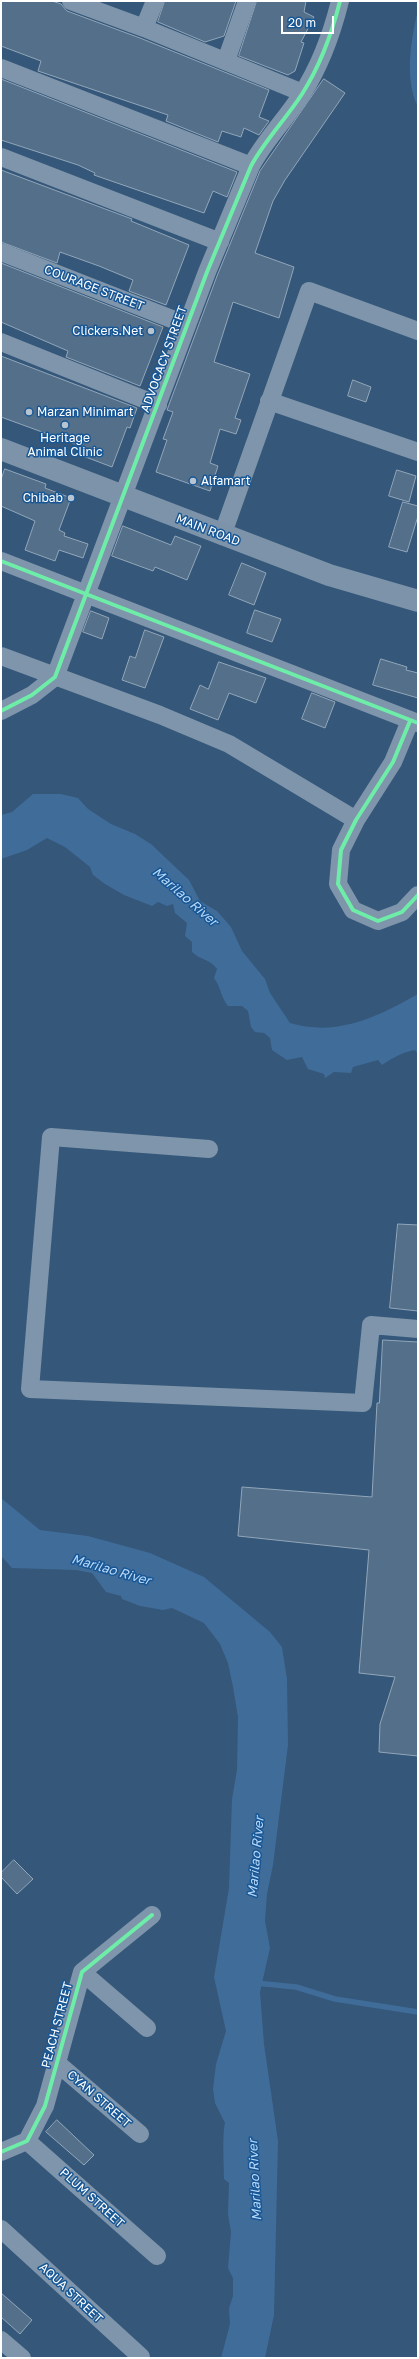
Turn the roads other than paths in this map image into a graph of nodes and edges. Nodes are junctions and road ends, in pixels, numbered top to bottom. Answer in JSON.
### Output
{"nodes":[{"id":1,"x":71,"y":1,"type":"edge"},
{"id":2,"x":154,"y":1,"type":"edge"},
{"id":3,"x":247,"y":1,"type":"edge"},
{"id":4,"x":340,"y":1,"type":"edge"},
{"id":5,"x":144,"y":28,"type":"junction"},
{"id":6,"x":226,"y":61,"type":"junction"},
{"id":7,"x":1,"y":68,"type":"edge"},
{"id":8,"x":303,"y":93,"type":"junction"},
{"id":9,"x":1,"y":157,"type":"edge"},
{"id":10,"x":251,"y":166,"type":"junction"},
{"id":11,"x":220,"y":242,"type":"junction"},
{"id":12,"x":1,"y":252,"type":"edge"},
{"id":13,"x":187,"y":325,"type":"junction"},
{"id":14,"x":418,"y":331,"type":"edge"},
{"id":15,"x":1,"y":342,"type":"edge"},
{"id":16,"x":269,"y":402,"type":"junction"},
{"id":17,"x":158,"y":405,"type":"junction"},
{"id":18,"x":1,"y":449,"type":"edge"},
{"id":19,"x":418,"y":452,"type":"edge"},
{"id":20,"x":123,"y":497,"type":"junction"},
{"id":21,"x":222,"y":536,"type":"junction"},
{"id":22,"x":1,"y":561,"type":"edge"},
{"id":23,"x":85,"y":594,"type":"junction"},
{"id":24,"x":418,"y":601,"type":"edge"},
{"id":25,"x":1,"y":656,"type":"edge"},
{"id":26,"x":55,"y":677,"type":"junction"},
{"id":27,"x":1,"y":711,"type":"edge"},
{"id":28,"x":414,"y":722,"type":"edge"},
{"id":29,"x":356,"y":820,"type":"junction"},
{"id":30,"x":418,"y":895,"type":"edge"},
{"id":31,"x":209,"y":1149,"type":"dead end"},
{"id":32,"x":418,"y":1329,"type":"edge"},
{"id":33,"x":152,"y":1915,"type":"dead end"},
{"id":34,"x":82,"y":1972,"type":"junction"},
{"id":35,"x":148,"y":2028,"type":"dead end"},
{"id":36,"x":57,"y":2063,"type":"junction"},
{"id":37,"x":140,"y":2134,"type":"dead end"},
{"id":38,"x":27,"y":2141,"type":"junction"},
{"id":39,"x":1,"y":2152,"type":"edge"},
{"id":40,"x":1,"y":2229,"type":"edge"},
{"id":41,"x":157,"y":2256,"type":"dead end"},
{"id":42,"x":1,"y":2340,"type":"edge"},
{"id":43,"x":141,"y":2357,"type":"edge"},
{"id":44,"x":22,"y":2358,"type":"edge"}],
"edges":[{"from":1,"to":5,"type":"street"},
{"from":2,"to":5,"type":"street"},
{"from":3,"to":6,"type":"street"},
{"from":4,"to":8,"type":"street","name":"ADVOCACY STREET"},
{"from":5,"to":6,"type":"street"},
{"from":6,"to":8,"type":"street"},
{"from":7,"to":10,"type":"street"},
{"from":8,"to":10,"type":"street","name":"ADVOCACY STREET"},
{"from":9,"to":11,"type":"street"},
{"from":10,"to":11,"type":"street","name":"ADVOCACY STREET"},
{"from":11,"to":13,"type":"street","name":"ADVOCACY STREET"},
{"from":12,"to":13,"type":"street","name":"COURAGE STREET"},
{"from":13,"to":17,"type":"street","name":"ADVOCACY STREET"},
{"from":14,"to":16,"type":"street"},
{"from":15,"to":17,"type":"street"},
{"from":16,"to":19,"type":"street"},
{"from":16,"to":21,"type":"street"},
{"from":17,"to":20,"type":"street","name":"ADVOCACY STREET"},
{"from":18,"to":20,"type":"main road","name":"MAIN ROAD"},
{"from":20,"to":21,"type":"main road","name":"MAIN ROAD"},
{"from":20,"to":23,"type":"street","name":"ADVOCACY STREET"},
{"from":21,"to":24,"type":"main road","name":"MAIN ROAD"},
{"from":22,"to":23,"type":"street"},
{"from":23,"to":26,"type":"street","name":"ADVOCACY STREET"},
{"from":23,"to":28,"type":"street"},
{"from":25,"to":26,"type":"street"},
{"from":26,"to":27,"type":"street"},
{"from":26,"to":29,"type":"street"},
{"from":28,"to":29,"type":"street"},
{"from":29,"to":30,"type":"street"},
{"from":31,"to":32,"type":"street"},
{"from":33,"to":34,"type":"street","name":"PEACH STREET"},
{"from":34,"to":35,"type":"street"},
{"from":34,"to":36,"type":"street","name":"PEACH STREET"},
{"from":36,"to":37,"type":"street","name":"CYAN STREET"},
{"from":36,"to":38,"type":"street","name":"PEACH STREET"},
{"from":38,"to":39,"type":"street"},
{"from":38,"to":41,"type":"street","name":"PLUM STREET"},
{"from":40,"to":43,"type":"street","name":"AQUA STREET"},
{"from":42,"to":44,"type":"street"}]}
